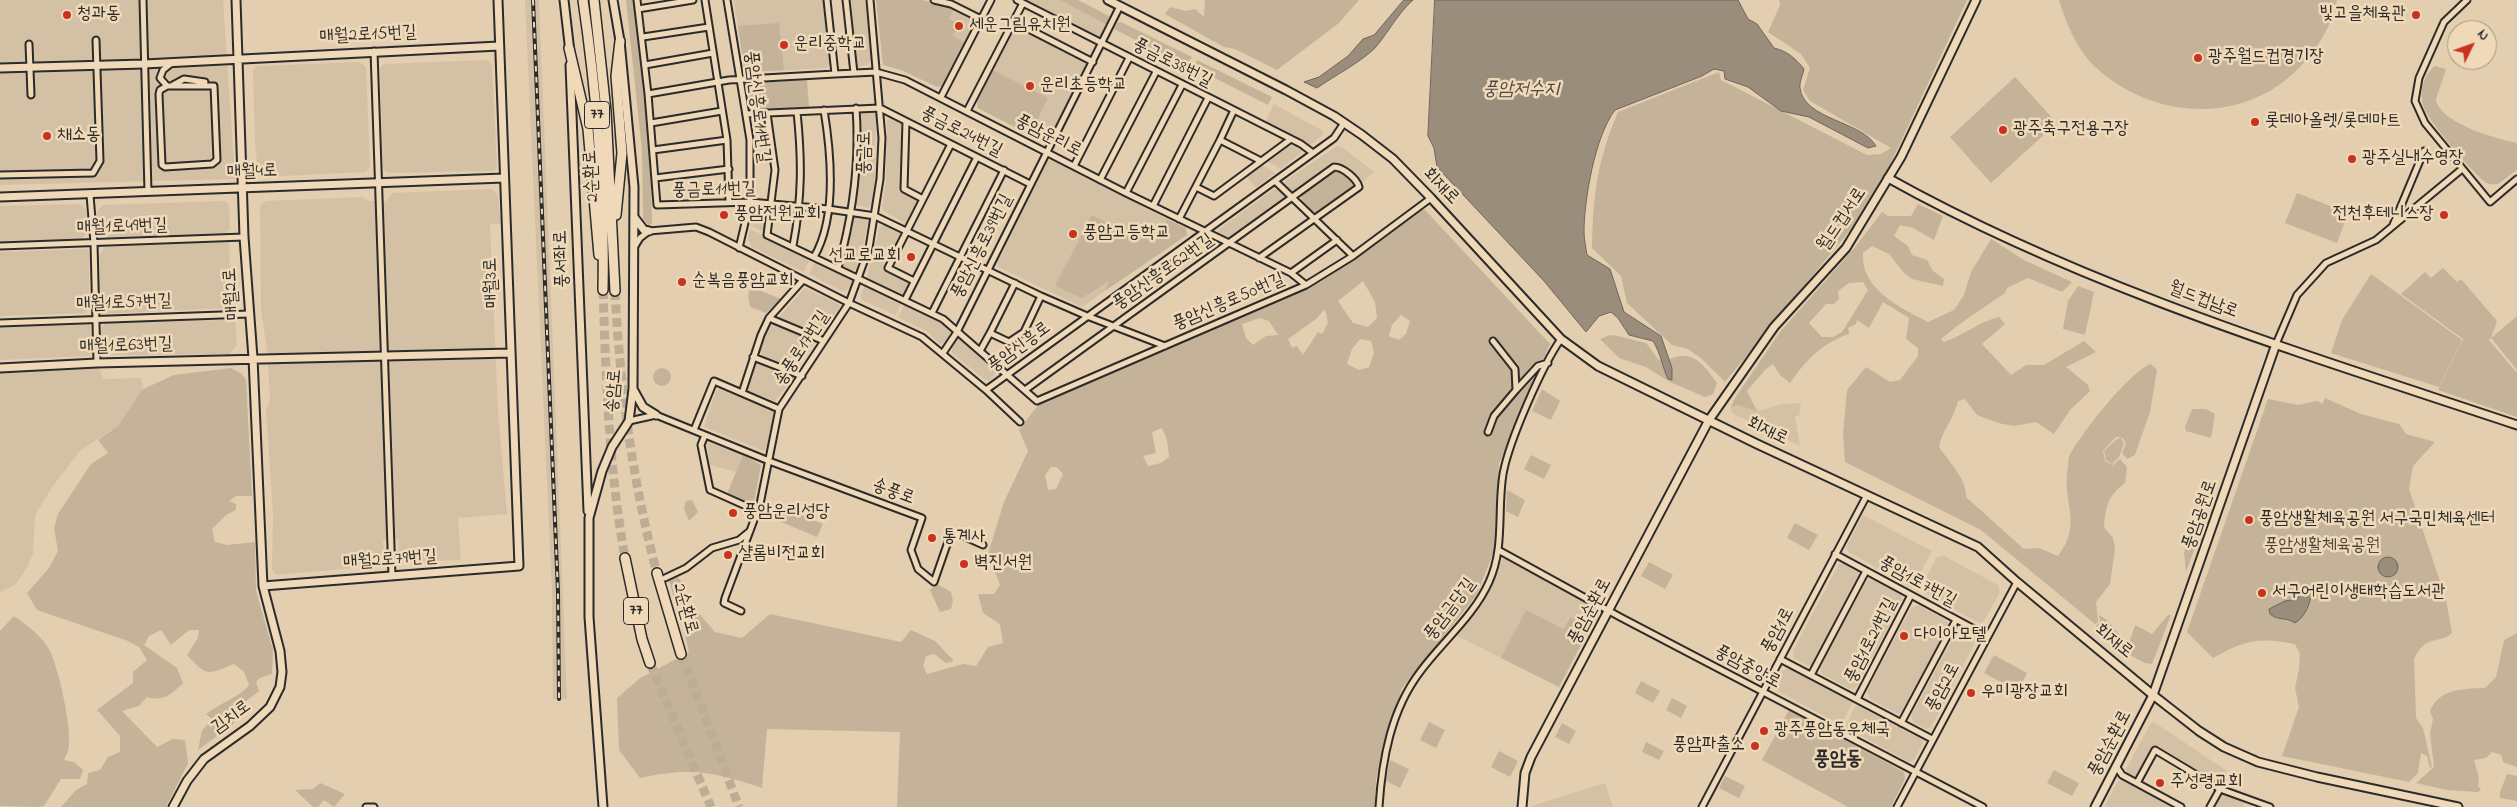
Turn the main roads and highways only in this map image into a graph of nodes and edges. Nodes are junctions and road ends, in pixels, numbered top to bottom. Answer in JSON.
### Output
{"nodes":[{"id":1,"x":583,"y":0,"type":"edge"},
{"id":2,"x":594,"y":0,"type":"edge"},
{"id":3,"x":620,"y":41,"type":"road end"},
{"id":4,"x":569,"y":48,"type":"road end"},
{"id":5,"x":614,"y":246,"type":"junction"},
{"id":6,"x":614,"y":291,"type":"tunnel mouth"},
{"id":7,"x":625,"y":558,"type":"tunnel mouth"},
{"id":8,"x":661,"y":576,"type":"tunnel mouth"},
{"id":9,"x":680,"y":654,"type":"tunnel mouth"},
{"id":10,"x":650,"y":663,"type":"tunnel mouth"}],
"edges":[{"from":1,"to":4,"type":"highway","name":"2순환로","number":"77"},
{"from":2,"to":5,"type":"highway","name":"2순환로","number":"77"},
{"from":3,"to":5,"type":"highway"},
{"from":5,"to":6,"type":"highway","name":"2순환로","number":"77"},
{"from":7,"to":10,"type":"highway","number":"77"},
{"from":8,"to":9,"type":"highway","name":"2순환로","number":"77"}]}
